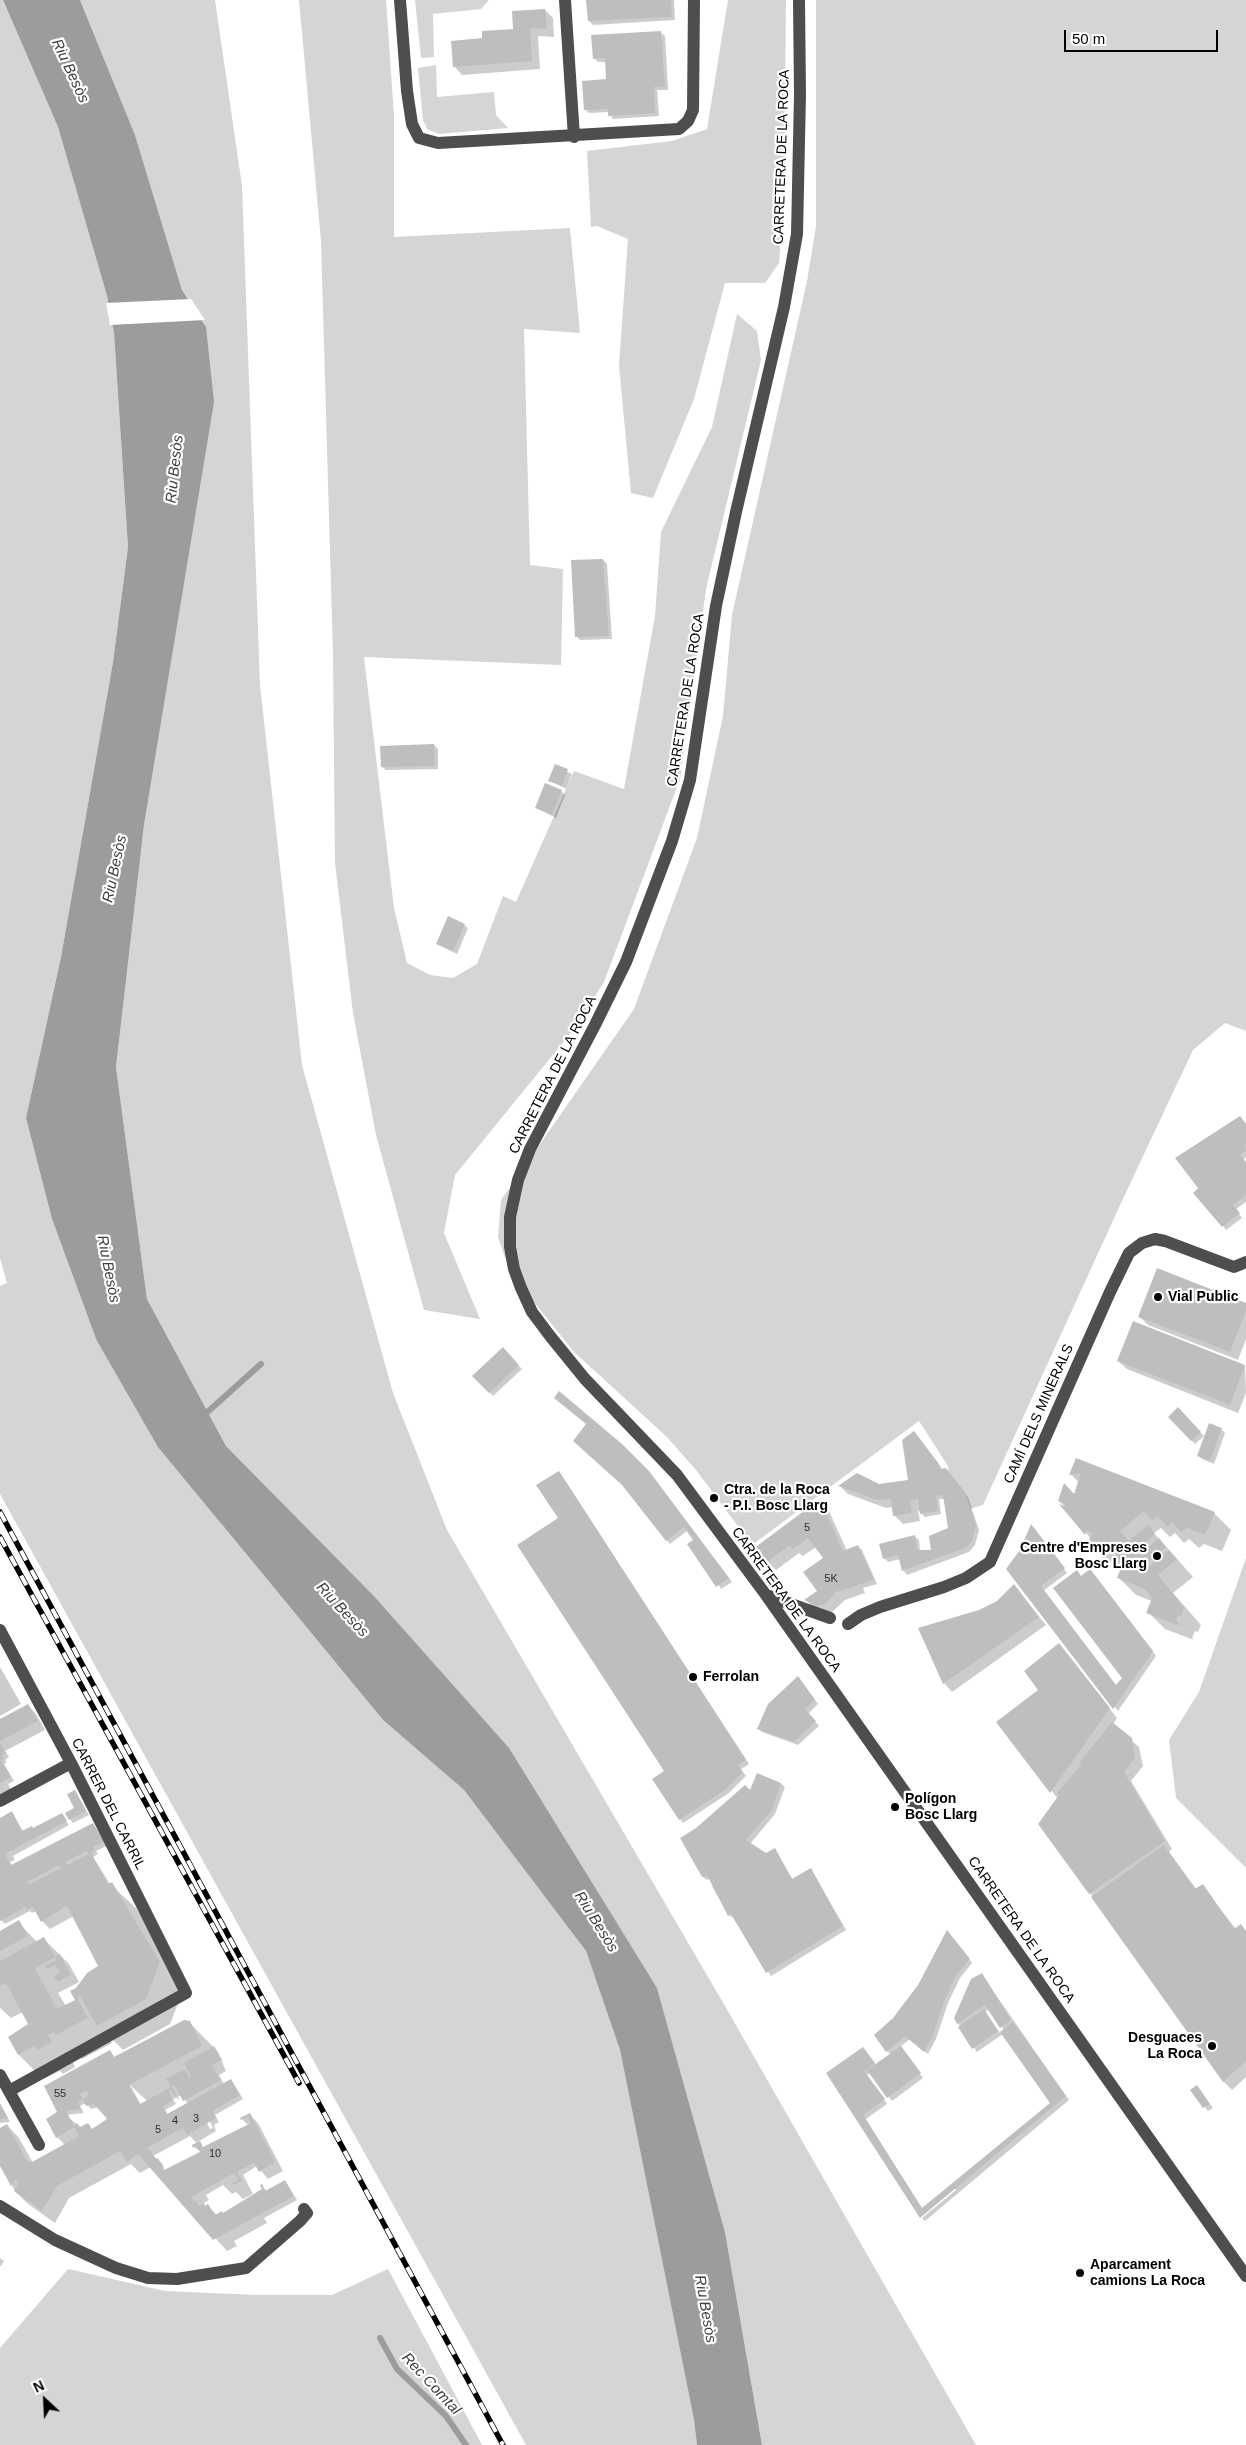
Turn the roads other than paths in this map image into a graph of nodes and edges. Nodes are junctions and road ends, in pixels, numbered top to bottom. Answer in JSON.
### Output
{"nodes":[{"id":1,"x":400,"y":0,"type":"edge"},
{"id":2,"x":565,"y":0,"type":"edge"},
{"id":3,"x":694,"y":0,"type":"edge"},
{"id":4,"x":799,"y":0,"type":"edge"},
{"id":5,"x":574,"y":137,"type":"junction"},
{"id":6,"x":1246,"y":1262,"type":"edge"},
{"id":7,"x":766,"y":1596,"type":"junction"},
{"id":8,"x":830,"y":1618,"type":"dead end"},
{"id":9,"x":848,"y":1624,"type":"dead end"},
{"id":10,"x":0,"y":1630,"type":"edge"},
{"id":11,"x":71,"y":1762,"type":"junction"},
{"id":12,"x":0,"y":1801,"type":"edge"},
{"id":13,"x":0,"y":2074,"type":"edge"},
{"id":14,"x":9,"y":2091,"type":"junction"},
{"id":15,"x":39,"y":2145,"type":"dead end"},
{"id":16,"x":0,"y":2206,"type":"edge"},
{"id":17,"x":304,"y":2210,"type":"dead end"},
{"id":18,"x":1246,"y":2276,"type":"edge"}],
"edges":[{"from":1,"to":5,"type":"street"},
{"from":2,"to":5,"type":"street"},
{"from":3,"to":5,"type":"street"},
{"from":4,"to":7,"type":"street","name":"CARRETERA DE LA ROCA"},
{"from":6,"to":9,"type":"street","name":"CAMÍ DELS MINERALS"},
{"from":7,"to":8,"type":"street"},
{"from":7,"to":18,"type":"street","name":"CARRETERA DE LA ROCA"},
{"from":10,"to":11,"type":"street","name":"CARRER DEL CARRIL"},
{"from":11,"to":12,"type":"street"},
{"from":11,"to":14,"type":"street","name":"CARRER DEL CARRIL"},
{"from":13,"to":14,"type":"street"},
{"from":14,"to":15,"type":"street"},
{"from":16,"to":17,"type":"street"}]}
